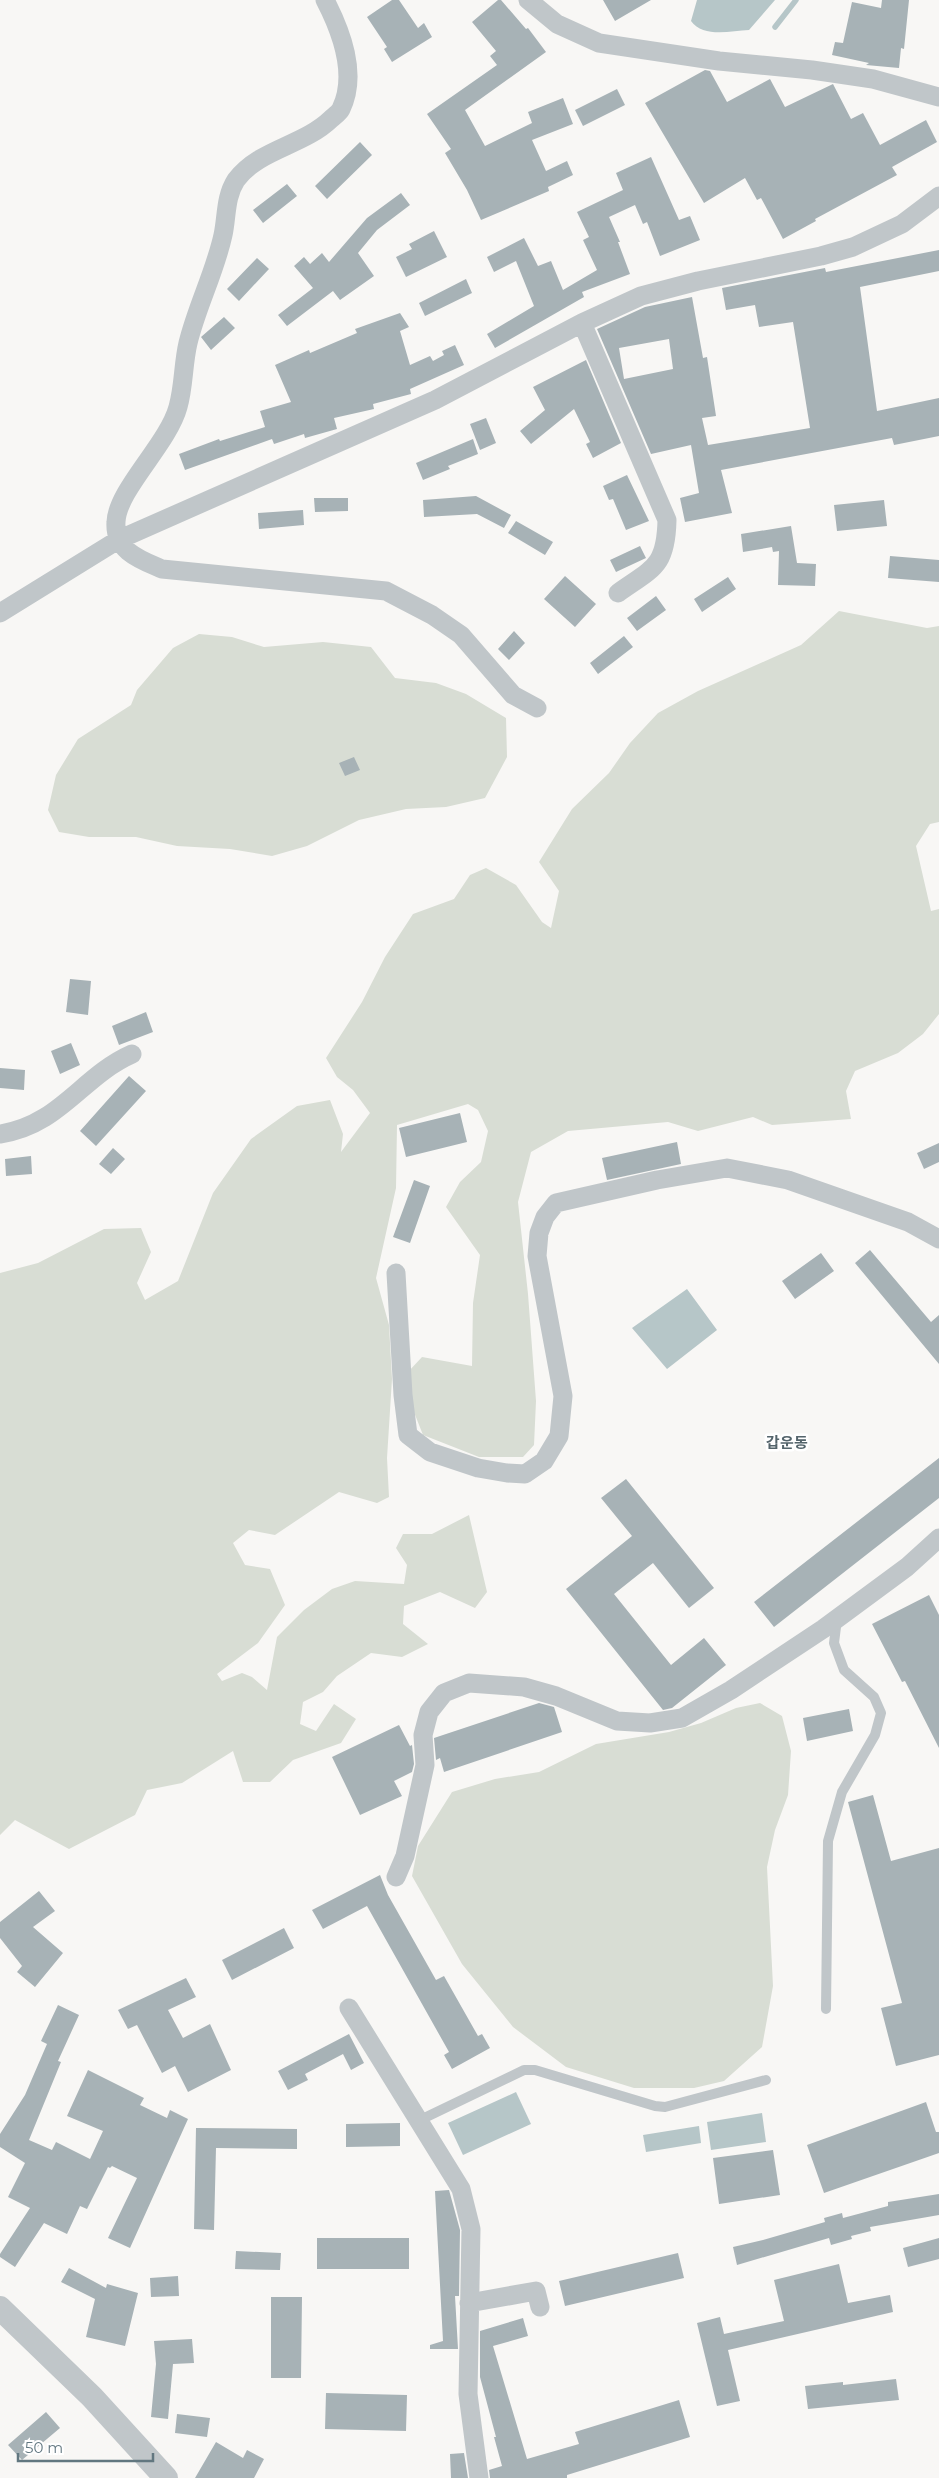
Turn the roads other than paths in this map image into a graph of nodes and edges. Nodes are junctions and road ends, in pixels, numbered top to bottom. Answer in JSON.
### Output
{"nodes":[{"id":1,"x":325,"y":0,"type":"edge"},
{"id":2,"x":528,"y":0,"type":"edge"},
{"id":3,"x":939,"y":97,"type":"edge"},
{"id":4,"x":939,"y":196,"type":"edge"},
{"id":5,"x":582,"y":323,"type":"junction"},
{"id":6,"x":118,"y":540,"type":"junction"},
{"id":7,"x":618,"y":593,"type":"dead end"},
{"id":8,"x":0,"y":613,"type":"edge"},
{"id":9,"x":537,"y":708,"type":"dead end"},
{"id":10,"x":132,"y":1054,"type":"dead end"},
{"id":11,"x":0,"y":1134,"type":"edge"},
{"id":12,"x":939,"y":1239,"type":"edge"},
{"id":13,"x":396,"y":1273,"type":"dead end"},
{"id":14,"x":939,"y":1538,"type":"edge"},
{"id":15,"x":838,"y":1618,"type":"junction"},
{"id":16,"x":396,"y":1877,"type":"dead end"},
{"id":17,"x":349,"y":2008,"type":"dead end"},
{"id":18,"x":826,"y":2009,"type":"dead end"},
{"id":19,"x":766,"y":2080,"type":"dead end"},
{"id":20,"x":418,"y":2121,"type":"junction"},
{"id":21,"x":469,"y":2304,"type":"junction"},
{"id":22,"x":540,"y":2307,"type":"dead end"},
{"id":23,"x":0,"y":2308,"type":"edge"},
{"id":24,"x":166,"y":2478,"type":"edge"},
{"id":25,"x":479,"y":2478,"type":"edge"}],
"edges":[{"from":1,"to":6,"type":"street"},
{"from":2,"to":3,"type":"street"},
{"from":4,"to":5,"type":"street"},
{"from":5,"to":6,"type":"street"},
{"from":5,"to":7,"type":"street"},
{"from":6,"to":8,"type":"street"},
{"from":6,"to":9,"type":"street"},
{"from":10,"to":11,"type":"street"},
{"from":12,"to":13,"type":"street"},
{"from":14,"to":15,"type":"street"},
{"from":15,"to":16,"type":"street"},
{"from":15,"to":18,"type":"lane"},
{"from":17,"to":20,"type":"street"},
{"from":19,"to":20,"type":"lane"},
{"from":20,"to":21,"type":"street"},
{"from":21,"to":22,"type":"street"},
{"from":21,"to":25,"type":"street"},
{"from":23,"to":24,"type":"street"}]}
